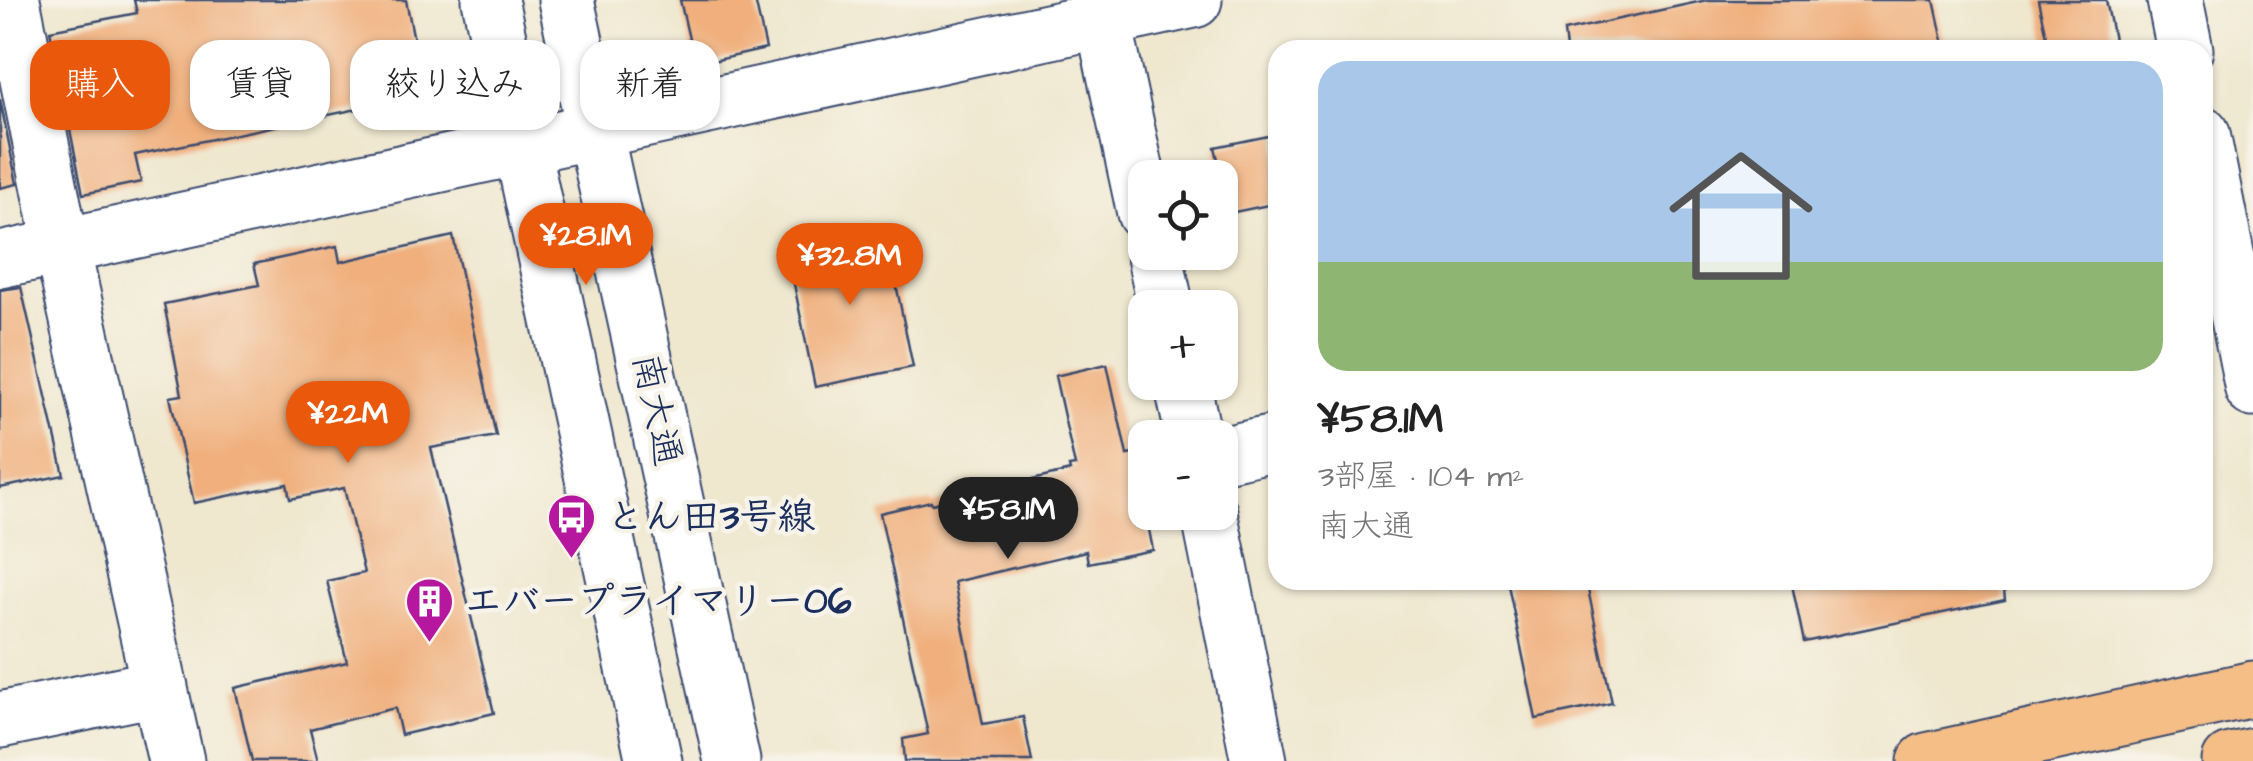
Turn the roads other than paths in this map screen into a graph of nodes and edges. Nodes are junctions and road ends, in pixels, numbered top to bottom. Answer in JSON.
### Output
{"nodes":[{"id":1,"x":12,"y":0,"type":"edge"},
{"id":2,"x":490,"y":0,"type":"edge"},
{"id":3,"x":566,"y":0,"type":"edge"},
{"id":4,"x":1194,"y":0,"type":"edge"},
{"id":5,"x":2175,"y":0,"type":"edge"},
{"id":6,"x":1101,"y":10,"type":"edge"},
{"id":7,"x":2183,"y":40,"type":"edge"},
{"id":8,"x":580,"y":65,"type":"edge"},
{"id":9,"x":720,"y":100,"type":"edge"},
{"id":10,"x":594,"y":130,"type":"joint"},
{"id":11,"x":522,"y":147,"type":"junction"},
{"id":12,"x":1134,"y":160,"type":"edge"},
{"id":13,"x":2213,"y":235,"type":"edge"},
{"id":14,"x":62,"y":248,"type":"junction"},
{"id":15,"x":0,"y":260,"type":"edge"},
{"id":16,"x":2253,"y":389,"type":"edge"},
{"id":17,"x":1268,"y":444,"type":"edge"},
{"id":18,"x":1238,"y":451,"type":"edge"},
{"id":19,"x":1214,"y":530,"type":"edge"},
{"id":20,"x":160,"y":687,"type":"junction"},
{"id":21,"x":2253,"y":689,"type":"edge"},
{"id":22,"x":0,"y":720,"type":"edge"},
{"id":23,"x":2253,"y":756,"type":"edge"},
{"id":24,"x":176,"y":761,"type":"edge"},
{"id":25,"x":654,"y":761,"type":"edge"},
{"id":26,"x":732,"y":761,"type":"edge"},
{"id":27,"x":1259,"y":761,"type":"edge"},
{"id":28,"x":1926,"y":761,"type":"edge"},
{"id":29,"x":2230,"y":761,"type":"edge"}],
"edges":[{"from":1,"to":14,"type":"street"},
{"from":2,"to":11,"type":"street","name":"南大通"},
{"from":3,"to":8,"type":"street","name":"南大通"},
{"from":4,"to":6,"type":"street"},
{"from":5,"to":7,"type":"street"},
{"from":6,"to":9,"type":"street"},
{"from":6,"to":12,"type":"street"},
{"from":10,"to":11,"type":"street"},
{"from":10,"to":26,"type":"street","name":"南大通"},
{"from":11,"to":14,"type":"street"},
{"from":11,"to":25,"type":"street","name":"南大通"},
{"from":13,"to":16,"type":"street"},
{"from":14,"to":15,"type":"street"},
{"from":14,"to":20,"type":"street"},
{"from":17,"to":18,"type":"street"},
{"from":19,"to":27,"type":"street"},
{"from":20,"to":22,"type":"street"},
{"from":20,"to":24,"type":"street"},
{"from":21,"to":28,"type":"main road"},
{"from":23,"to":29,"type":"main road"}]}
